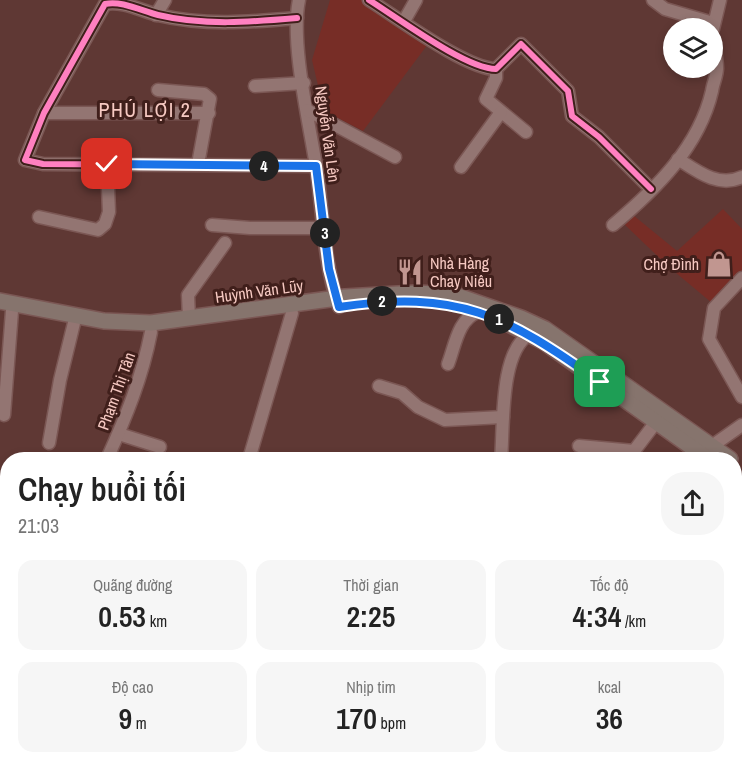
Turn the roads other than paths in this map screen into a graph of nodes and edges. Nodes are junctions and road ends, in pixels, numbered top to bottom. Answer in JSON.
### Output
{"nodes":[{"id":1,"x":165,"y":0,"type":"edge"},
{"id":2,"x":299,"y":0,"type":"edge"},
{"id":3,"x":369,"y":0,"type":"edge"},
{"id":4,"x":416,"y":0,"type":"edge"},
{"id":5,"x":653,"y":0,"type":"edge"},
{"id":6,"x":720,"y":0,"type":"edge"},
{"id":7,"x":102,"y":2,"type":"edge"},
{"id":8,"x":156,"y":15,"type":"junction"},
{"id":9,"x":297,"y":18,"type":"junction"},
{"id":10,"x":686,"y":18,"type":"edge"},
{"id":11,"x":716,"y":18,"type":"edge"},
{"id":12,"x":404,"y":21,"type":"junction"},
{"id":13,"x":496,"y":69,"type":"junction"},
{"id":14,"x":715,"y":78,"type":"edge"},
{"id":15,"x":303,"y":83,"type":"junction"},
{"id":16,"x":255,"y":86,"type":"dead end"},
{"id":17,"x":158,"y":90,"type":"dead end"},
{"id":18,"x":307,"y":110,"type":"junction"},
{"id":19,"x":501,"y":112,"type":"junction"},
{"id":20,"x":44,"y":113,"type":"junction"},
{"id":21,"x":209,"y":113,"type":"junction"},
{"id":22,"x":526,"y":132,"type":"dead end"},
{"id":23,"x":395,"y":158,"type":"dead end"},
{"id":24,"x":678,"y":159,"type":"junction"},
{"id":25,"x":107,"y":164,"type":"junction"},
{"id":26,"x":198,"y":164,"type":"junction"},
{"id":27,"x":316,"y":166,"type":"junction"},
{"id":28,"x":461,"y":167,"type":"dead end"},
{"id":29,"x":742,"y":177,"type":"edge"},
{"id":30,"x":651,"y":189,"type":"junction"},
{"id":31,"x":39,"y":217,"type":"dead end"},
{"id":32,"x":212,"y":225,"type":"dead end"},
{"id":33,"x":613,"y":225,"type":"dead end"},
{"id":34,"x":324,"y":228,"type":"junction"},
{"id":35,"x":225,"y":243,"type":"dead end"},
{"id":36,"x":742,"y":278,"type":"edge"},
{"id":37,"x":455,"y":300,"type":"junction"},
{"id":38,"x":0,"y":301,"type":"edge"},
{"id":39,"x":337,"y":303,"type":"junction"},
{"id":40,"x":6,"y":310,"type":"edge"},
{"id":41,"x":478,"y":312,"type":"junction"},
{"id":42,"x":292,"y":313,"type":"junction"},
{"id":43,"x":189,"y":318,"type":"junction"},
{"id":44,"x":74,"y":323,"type":"junction"},
{"id":45,"x":151,"y":328,"type":"junction"},
{"id":46,"x":531,"y":334,"type":"junction"},
{"id":47,"x":448,"y":364,"type":"dead end"},
{"id":48,"x":379,"y":386,"type":"dead end"},
{"id":49,"x":742,"y":397,"type":"edge"},
{"id":50,"x":4,"y":415,"type":"dead end"},
{"id":51,"x":503,"y":417,"type":"junction"},
{"id":52,"x":656,"y":422,"type":"junction"},
{"id":53,"x":742,"y":425,"type":"edge"},
{"id":54,"x":119,"y":434,"type":"junction"},
{"id":55,"x":48,"y":443,"type":"dead end"},
{"id":56,"x":579,"y":446,"type":"dead end"},
{"id":57,"x":160,"y":447,"type":"dead end"},
{"id":58,"x":110,"y":452,"type":"edge"},
{"id":59,"x":251,"y":452,"type":"edge"},
{"id":60,"x":501,"y":452,"type":"edge"},
{"id":61,"x":708,"y":452,"type":"edge"},
{"id":62,"x":709,"y":452,"type":"edge"},
{"id":63,"x":711,"y":452,"type":"edge"}],
"edges":[{"from":1,"to":8,"type":"street"},
{"from":2,"to":9,"type":"street","name":"Nguyễn Văn Lên"},
{"from":3,"to":12,"type":"street"},
{"from":4,"to":12,"type":"street"},
{"from":5,"to":10,"type":"street"},
{"from":6,"to":11,"type":"street"},
{"from":7,"to":8,"type":"street"},
{"from":7,"to":20,"type":"street"},
{"from":8,"to":9,"type":"street"},
{"from":9,"to":15,"type":"street","name":"Nguyễn Văn Lên"},
{"from":12,"to":13,"type":"street"},
{"from":13,"to":19,"type":"street"},
{"from":13,"to":30,"type":"street"},
{"from":14,"to":24,"type":"street"},
{"from":15,"to":16,"type":"street"},
{"from":15,"to":18,"type":"street","name":"Nguyễn Văn Lên"},
{"from":17,"to":21,"type":"street"},
{"from":18,"to":23,"type":"street"},
{"from":18,"to":27,"type":"street","name":"Nguyễn Văn Lên"},
{"from":19,"to":22,"type":"street"},
{"from":19,"to":28,"type":"street"},
{"from":20,"to":21,"type":"street"},
{"from":20,"to":25,"type":"street"},
{"from":21,"to":26,"type":"street"},
{"from":24,"to":29,"type":"street"},
{"from":24,"to":30,"type":"street"},
{"from":25,"to":26,"type":"street"},
{"from":25,"to":31,"type":"street"},
{"from":26,"to":27,"type":"street"},
{"from":27,"to":34,"type":"street","name":"Nguyễn Văn Lên"},
{"from":30,"to":33,"type":"street"},
{"from":32,"to":34,"type":"street"},
{"from":34,"to":39,"type":"street","name":"Nguyễn Văn Lên"},
{"from":35,"to":43,"type":"street"},
{"from":36,"to":49,"type":"street"},
{"from":37,"to":39,"type":"main road","name":"Huỳnh Văn Lũy"},
{"from":37,"to":41,"type":"main road","name":"Huỳnh Văn Lũy"},
{"from":37,"to":62,"type":"main road","name":"Huỳnh Văn Lũy"},
{"from":38,"to":45,"type":"main road","name":"Huỳnh Văn Lũy"},
{"from":39,"to":42,"type":"main road","name":"Huỳnh Văn Lũy"},
{"from":39,"to":43,"type":"main road","name":"Huỳnh Văn Lũy"},
{"from":40,"to":44,"type":"main road","name":"Huỳnh Văn Lũy"},
{"from":40,"to":50,"type":"street"},
{"from":41,"to":46,"type":"main road","name":"Huỳnh Văn Lũy"},
{"from":41,"to":47,"type":"street"},
{"from":42,"to":45,"type":"main road","name":"Huỳnh Văn Lũy"},
{"from":42,"to":59,"type":"street"},
{"from":43,"to":45,"type":"main road","name":"Huỳnh Văn Lũy"},
{"from":44,"to":45,"type":"main road","name":"Huỳnh Văn Lũy"},
{"from":44,"to":55,"type":"street"},
{"from":45,"to":54,"type":"street","name":"Phạm Thị Tân"},
{"from":46,"to":51,"type":"street"},
{"from":46,"to":52,"type":"main road","name":"Huỳnh Văn Lũy"},
{"from":48,"to":51,"type":"street"},
{"from":51,"to":60,"type":"street"},
{"from":52,"to":56,"type":"street"},
{"from":52,"to":61,"type":"main road","name":"Huỳnh Văn Lũy"},
{"from":53,"to":63,"type":"street"},
{"from":54,"to":57,"type":"street"},
{"from":54,"to":58,"type":"street","name":"Phạm Thị Tân"}]}
